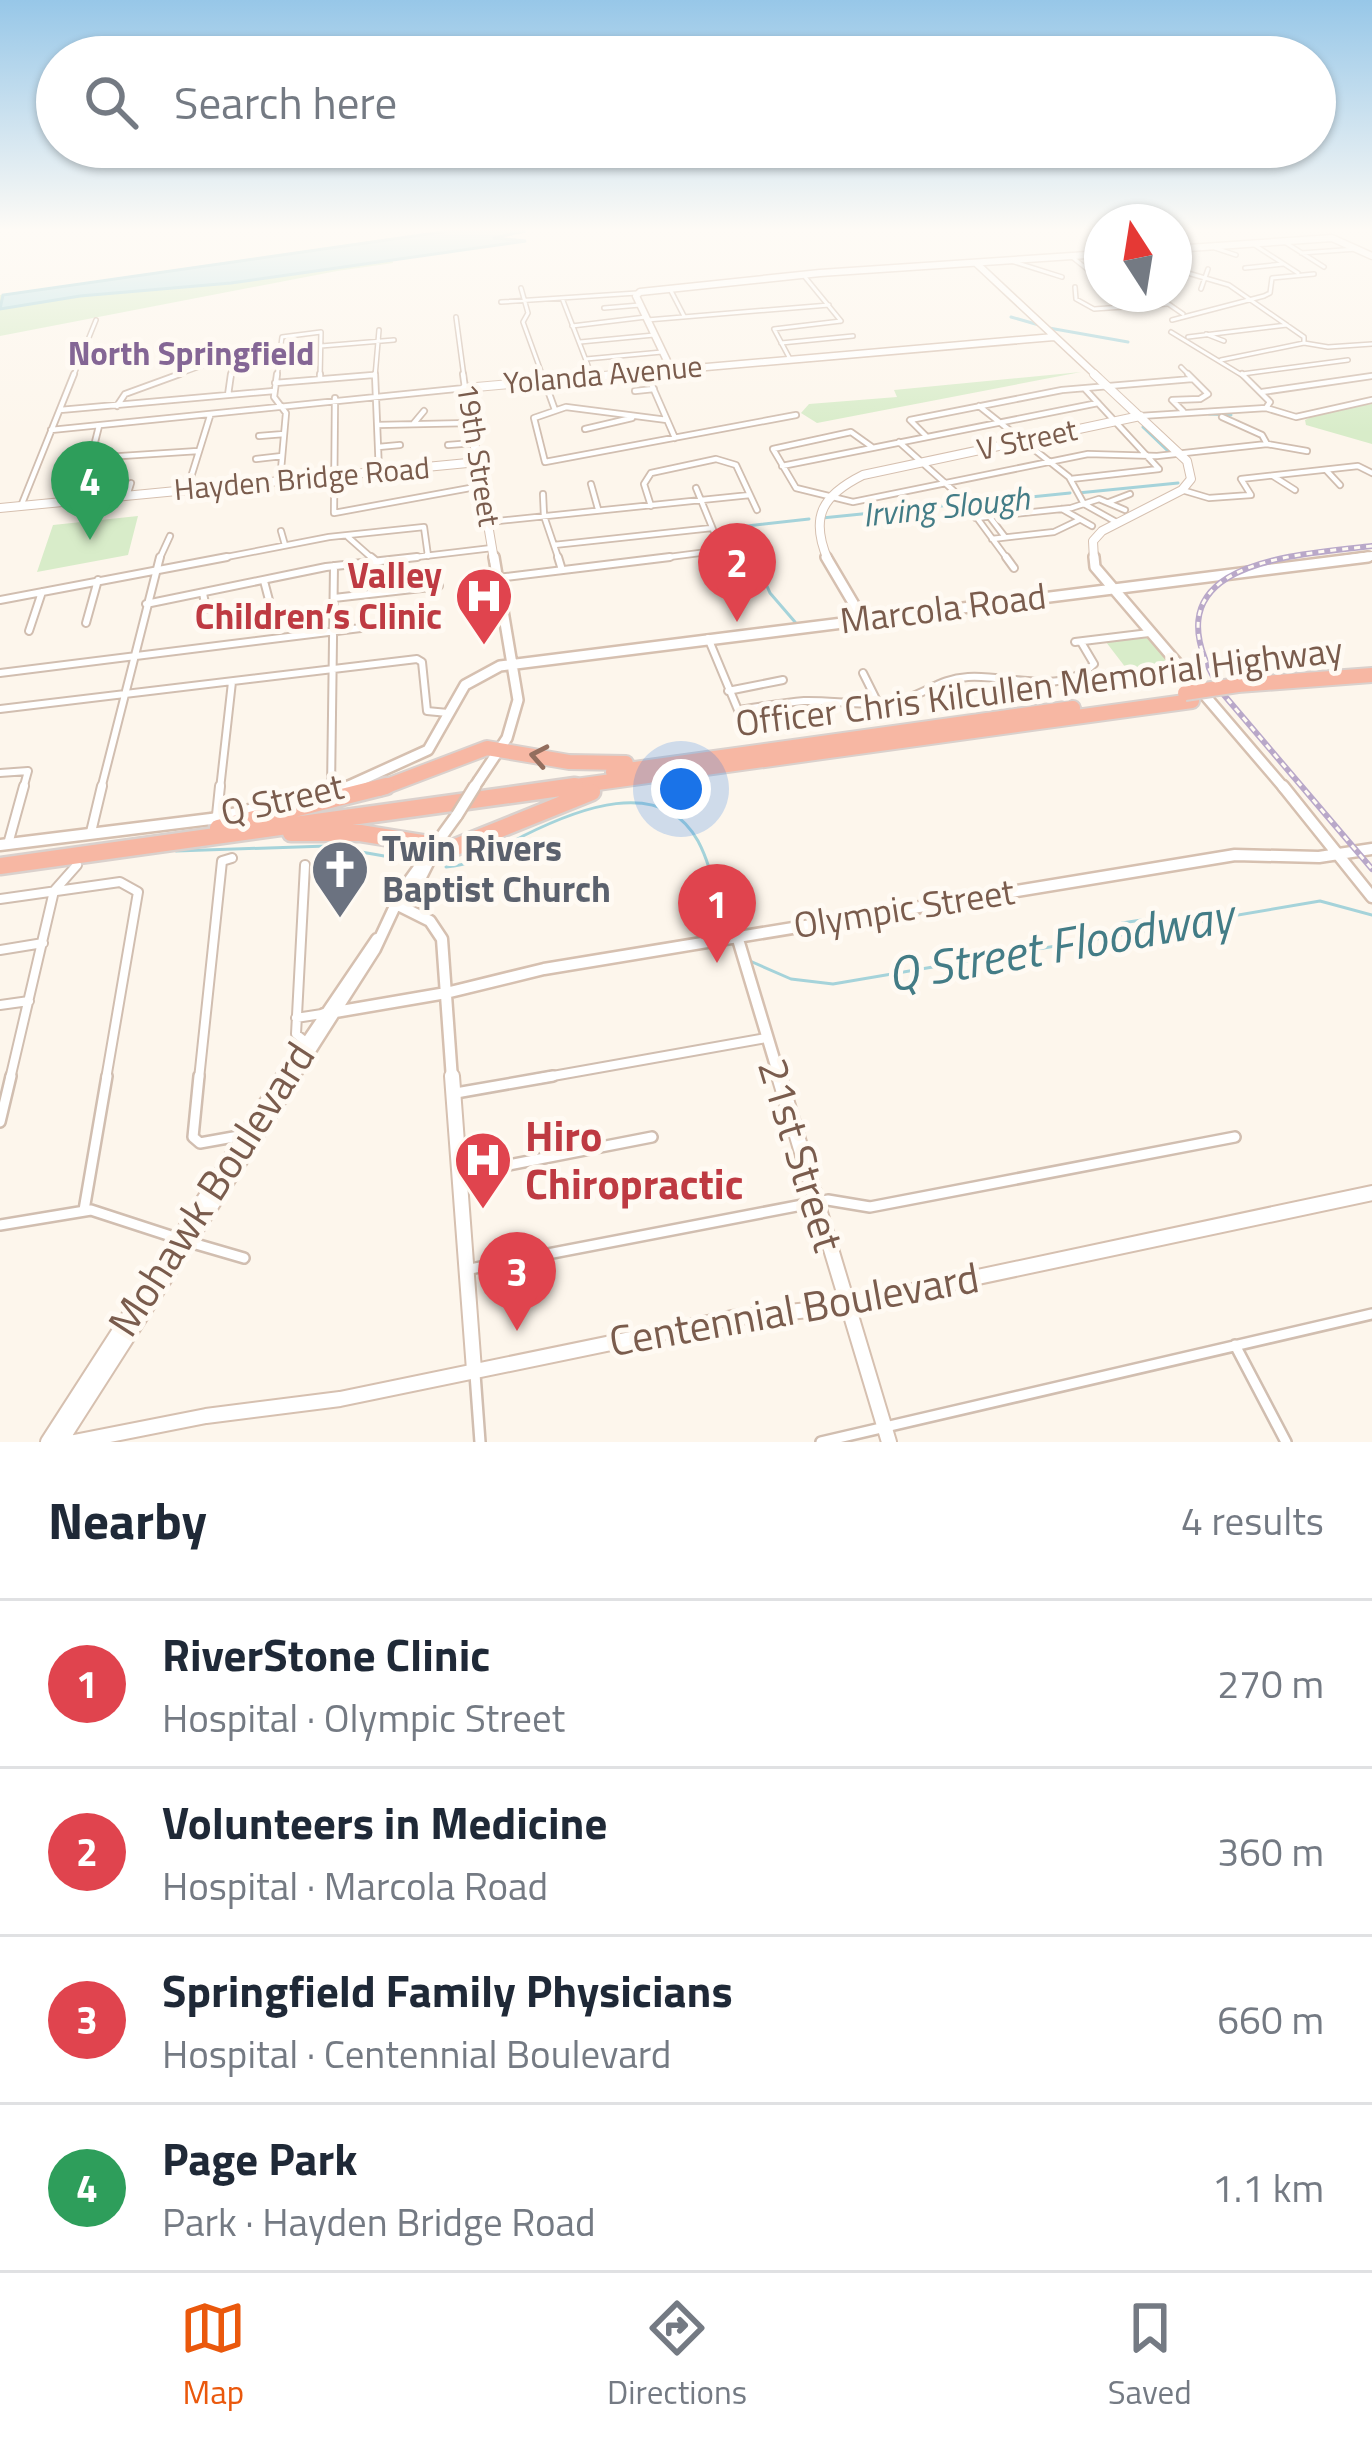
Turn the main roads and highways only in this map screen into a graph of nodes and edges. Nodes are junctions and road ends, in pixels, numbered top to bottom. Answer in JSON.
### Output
{"nodes":[{"id":1,"x":1372,"y":679,"type":"edge"},
{"id":2,"x":1188,"y":697,"type":"junction"},
{"id":3,"x":739,"y":754,"type":"junction"},
{"id":4,"x":783,"y":759,"type":"junction"},
{"id":5,"x":214,"y":827,"type":"junction"},
{"id":6,"x":0,"y":863,"type":"edge"}],
"edges":[{"from":1,"to":2,"type":"highway","name":"Officer Chris Kilcullen Memorial Highway"},
{"from":2,"to":3,"type":"highway","name":"Officer Chris Kilcullen Memorial Highway"},
{"from":2,"to":4,"type":"highway","name":"Officer Chris Kilcullen Memorial Highway"},
{"from":3,"to":5,"type":"highway","name":"Officer Chris Kilcullen Memorial Highway"},
{"from":3,"to":5,"type":"highway","one_way":true},
{"from":4,"to":5,"type":"highway","name":"Officer Chris Kilcullen Memorial Highway"},
{"from":4,"to":5,"type":"highway"},
{"from":5,"to":6,"type":"highway","name":"Officer Chris Kilcullen Memorial Highway"}]}
